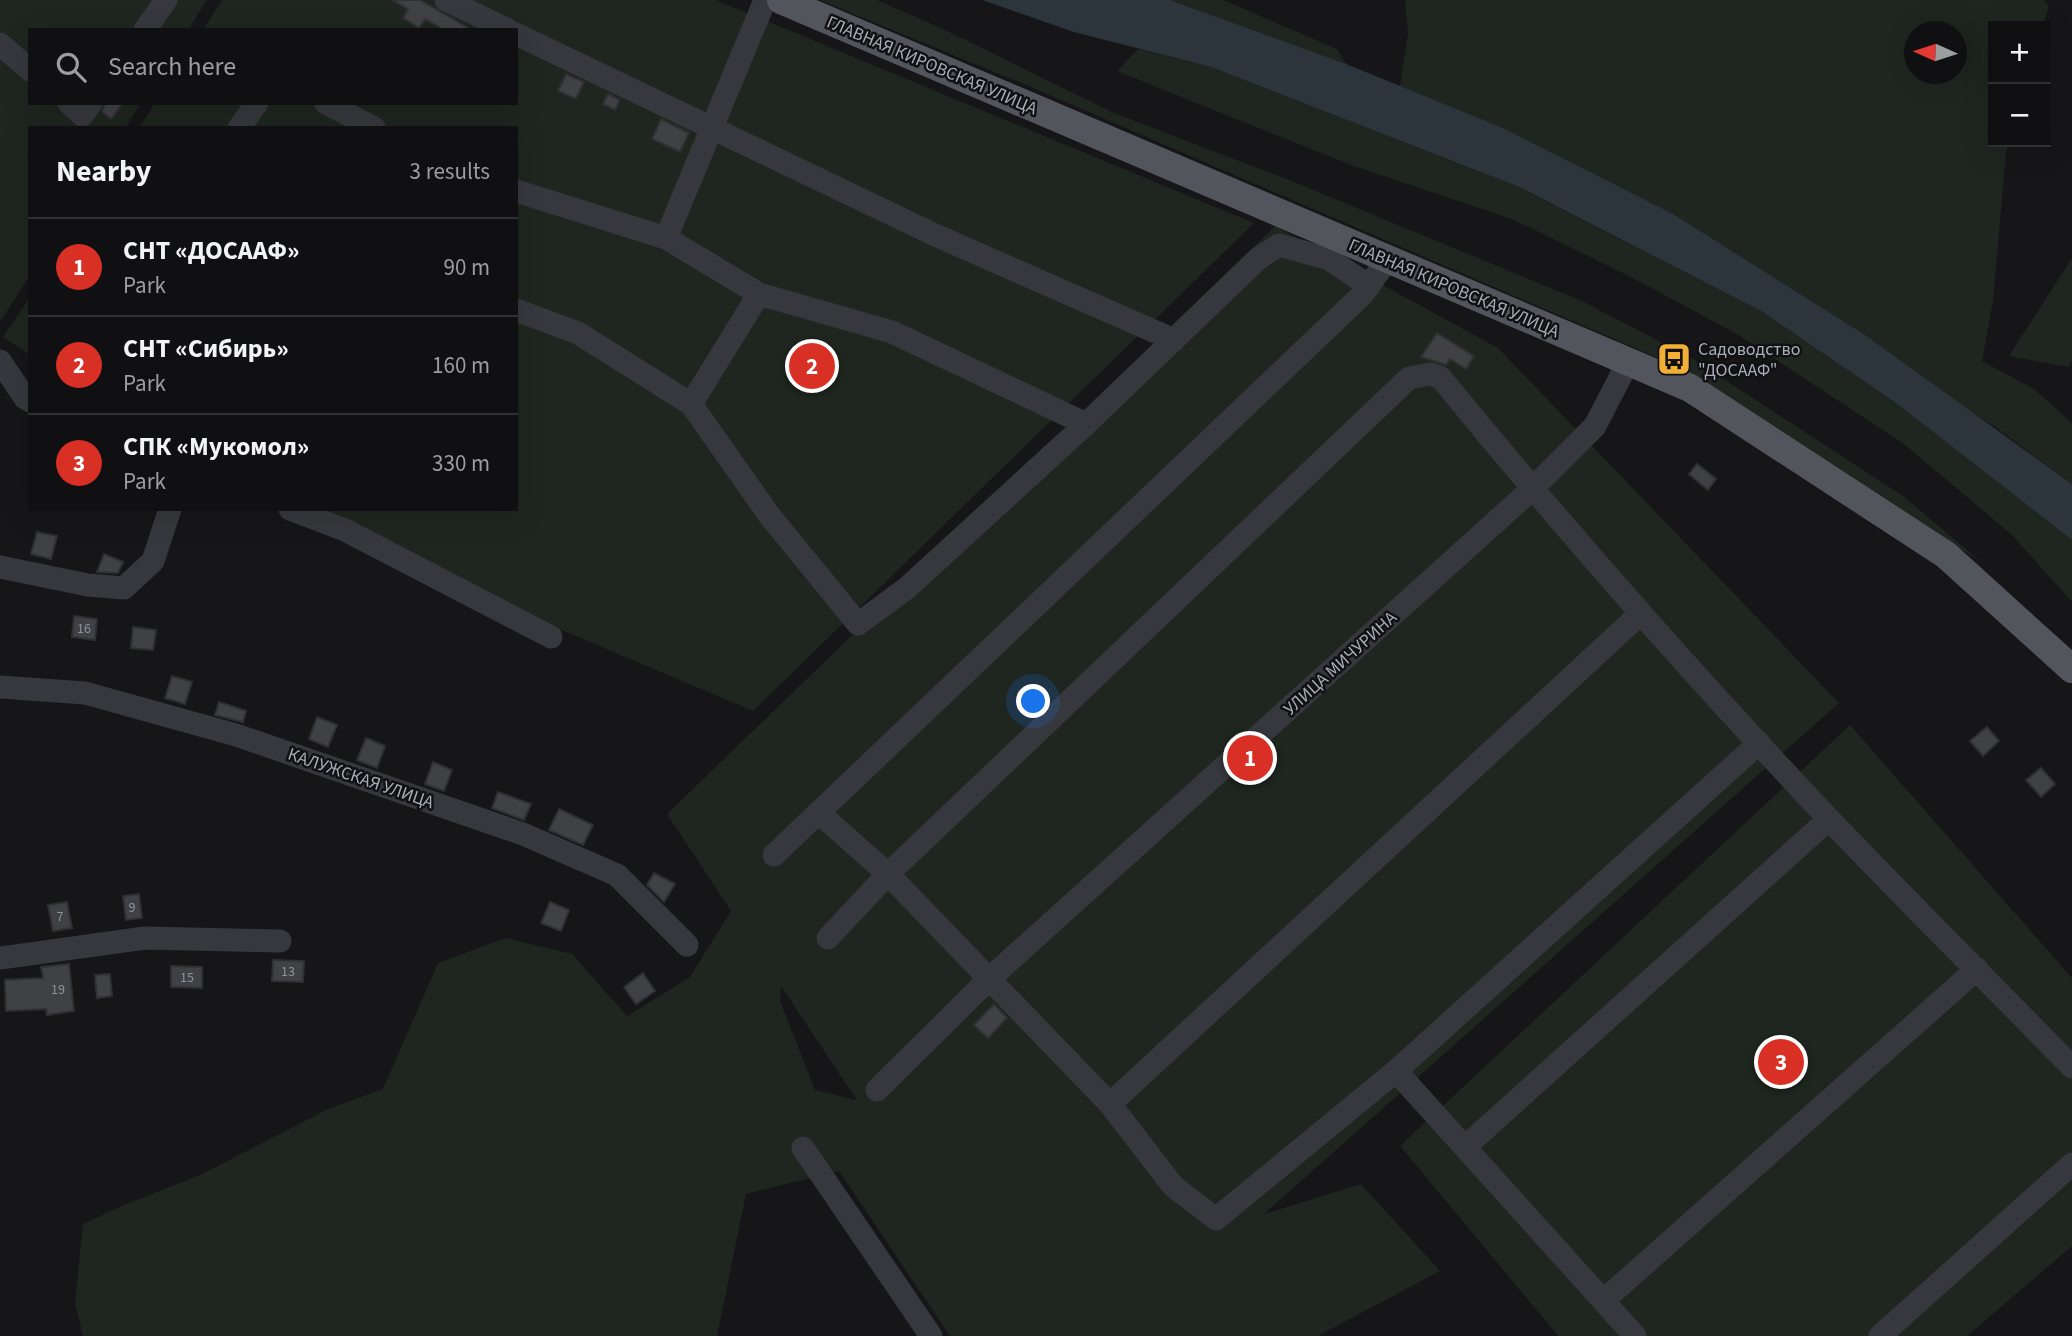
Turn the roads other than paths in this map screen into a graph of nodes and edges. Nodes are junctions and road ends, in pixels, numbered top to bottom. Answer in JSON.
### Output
{"nodes":[{"id":1,"x":166,"y":0,"type":"edge"},
{"id":2,"x":446,"y":0,"type":"edge"},
{"id":3,"x":765,"y":0,"type":"edge"},
{"id":4,"x":780,"y":0,"type":"edge"},
{"id":5,"x":146,"y":28,"type":"edge"},
{"id":6,"x":504,"y":28,"type":"edge"},
{"id":7,"x":518,"y":35,"type":"edge"},
{"id":8,"x":0,"y":44,"type":"edge"},
{"id":9,"x":28,"y":68,"type":"edge"},
{"id":10,"x":71,"y":105,"type":"edge"},
{"id":11,"x":90,"y":105,"type":"edge"},
{"id":12,"x":256,"y":105,"type":"edge"},
{"id":13,"x":330,"y":105,"type":"edge"},
{"id":14,"x":240,"y":126,"type":"edge"},
{"id":15,"x":370,"y":126,"type":"edge"},
{"id":16,"x":711,"y":129,"type":"junction"},
{"id":17,"x":518,"y":192,"type":"edge"},
{"id":18,"x":666,"y":237,"type":"junction"},
{"id":19,"x":1388,"y":259,"type":"junction"},
{"id":20,"x":1369,"y":286,"type":"junction"},
{"id":21,"x":759,"y":294,"type":"junction"},
{"id":22,"x":518,"y":311,"type":"edge"},
{"id":23,"x":1174,"y":340,"type":"junction"},
{"id":24,"x":0,"y":361,"type":"edge"},
{"id":25,"x":1628,"y":362,"type":"junction"},
{"id":26,"x":28,"y":400,"type":"edge"},
{"id":27,"x":691,"y":404,"type":"junction"},
{"id":28,"x":1086,"y":424,"type":"junction"},
{"id":29,"x":1531,"y":489,"type":"junction"},
{"id":30,"x":169,"y":511,"type":"edge"},
{"id":31,"x":295,"y":511,"type":"edge"},
{"id":32,"x":0,"y":567,"type":"edge"},
{"id":33,"x":1640,"y":614,"type":"junction"},
{"id":34,"x":551,"y":637,"type":"dead end"},
{"id":35,"x":2072,"y":669,"type":"edge"},
{"id":36,"x":0,"y":687,"type":"edge"},
{"id":37,"x":1759,"y":743,"type":"junction"},
{"id":38,"x":818,"y":813,"type":"junction"},
{"id":39,"x":1829,"y":818,"type":"junction"},
{"id":40,"x":774,"y":855,"type":"dead end"},
{"id":41,"x":888,"y":874,"type":"junction"},
{"id":42,"x":828,"y":938,"type":"dead end"},
{"id":43,"x":279,"y":941,"type":"dead end"},
{"id":44,"x":687,"y":945,"type":"dead end"},
{"id":45,"x":0,"y":958,"type":"edge"},
{"id":46,"x":1977,"y":969,"type":"junction"},
{"id":47,"x":989,"y":979,"type":"junction"},
{"id":48,"x":2072,"y":1067,"type":"edge"},
{"id":49,"x":1396,"y":1071,"type":"junction"},
{"id":50,"x":877,"y":1090,"type":"dead end"},
{"id":51,"x":1110,"y":1104,"type":"junction"},
{"id":52,"x":1465,"y":1147,"type":"junction"},
{"id":53,"x":803,"y":1148,"type":"dead end"},
{"id":54,"x":2072,"y":1164,"type":"edge"},
{"id":55,"x":1603,"y":1301,"type":"junction"},
{"id":56,"x":931,"y":1336,"type":"edge"},
{"id":57,"x":1635,"y":1336,"type":"edge"},
{"id":58,"x":1880,"y":1336,"type":"edge"}],
"edges":[{"from":1,"to":5,"type":"street"},
{"from":2,"to":6,"type":"street"},
{"from":3,"to":16,"type":"street"},
{"from":4,"to":19,"type":"main road","name":"ГЛАВНАЯ КИРОВСКАЯ УЛИЦА"},
{"from":7,"to":16,"type":"street"},
{"from":8,"to":9,"type":"street"},
{"from":10,"to":11,"type":"street"},
{"from":12,"to":14,"type":"street"},
{"from":13,"to":15,"type":"street"},
{"from":16,"to":18,"type":"street"},
{"from":16,"to":23,"type":"street"},
{"from":17,"to":18,"type":"street"},
{"from":18,"to":21,"type":"street"},
{"from":19,"to":20,"type":"street"},
{"from":19,"to":25,"type":"main road","name":"ГЛАВНАЯ КИРОВСКАЯ УЛИЦА"},
{"from":20,"to":23,"type":"street"},
{"from":20,"to":38,"type":"street"},
{"from":21,"to":27,"type":"street"},
{"from":21,"to":28,"type":"street"},
{"from":22,"to":27,"type":"street"},
{"from":23,"to":28,"type":"street"},
{"from":24,"to":26,"type":"street"},
{"from":25,"to":29,"type":"street","name":"УЛИЦА МИЧУРИНА"},
{"from":25,"to":35,"type":"main road","name":"ГЛАВНАЯ КИРОВСКАЯ УЛИЦА"},
{"from":27,"to":28,"type":"street"},
{"from":29,"to":33,"type":"street"},
{"from":29,"to":41,"type":"street"},
{"from":29,"to":47,"type":"street","name":"УЛИЦА МИЧУРИНА"},
{"from":30,"to":32,"type":"street"},
{"from":31,"to":34,"type":"street"},
{"from":33,"to":37,"type":"street"},
{"from":33,"to":51,"type":"street"},
{"from":36,"to":44,"type":"street","name":"КАЛУЖСКАЯ УЛИЦА"},
{"from":37,"to":39,"type":"street"},
{"from":37,"to":49,"type":"street"},
{"from":38,"to":40,"type":"street"},
{"from":38,"to":41,"type":"street"},
{"from":39,"to":46,"type":"street"},
{"from":39,"to":52,"type":"street"},
{"from":41,"to":42,"type":"street"},
{"from":41,"to":47,"type":"street"},
{"from":43,"to":45,"type":"street"},
{"from":46,"to":48,"type":"street"},
{"from":46,"to":55,"type":"street"},
{"from":47,"to":50,"type":"street","name":"УЛИЦА МИЧУРИНА"},
{"from":47,"to":51,"type":"street"},
{"from":49,"to":51,"type":"street"},
{"from":49,"to":52,"type":"street"},
{"from":52,"to":55,"type":"street"},
{"from":53,"to":56,"type":"street"},
{"from":54,"to":58,"type":"street"},
{"from":55,"to":57,"type":"street"}]}
